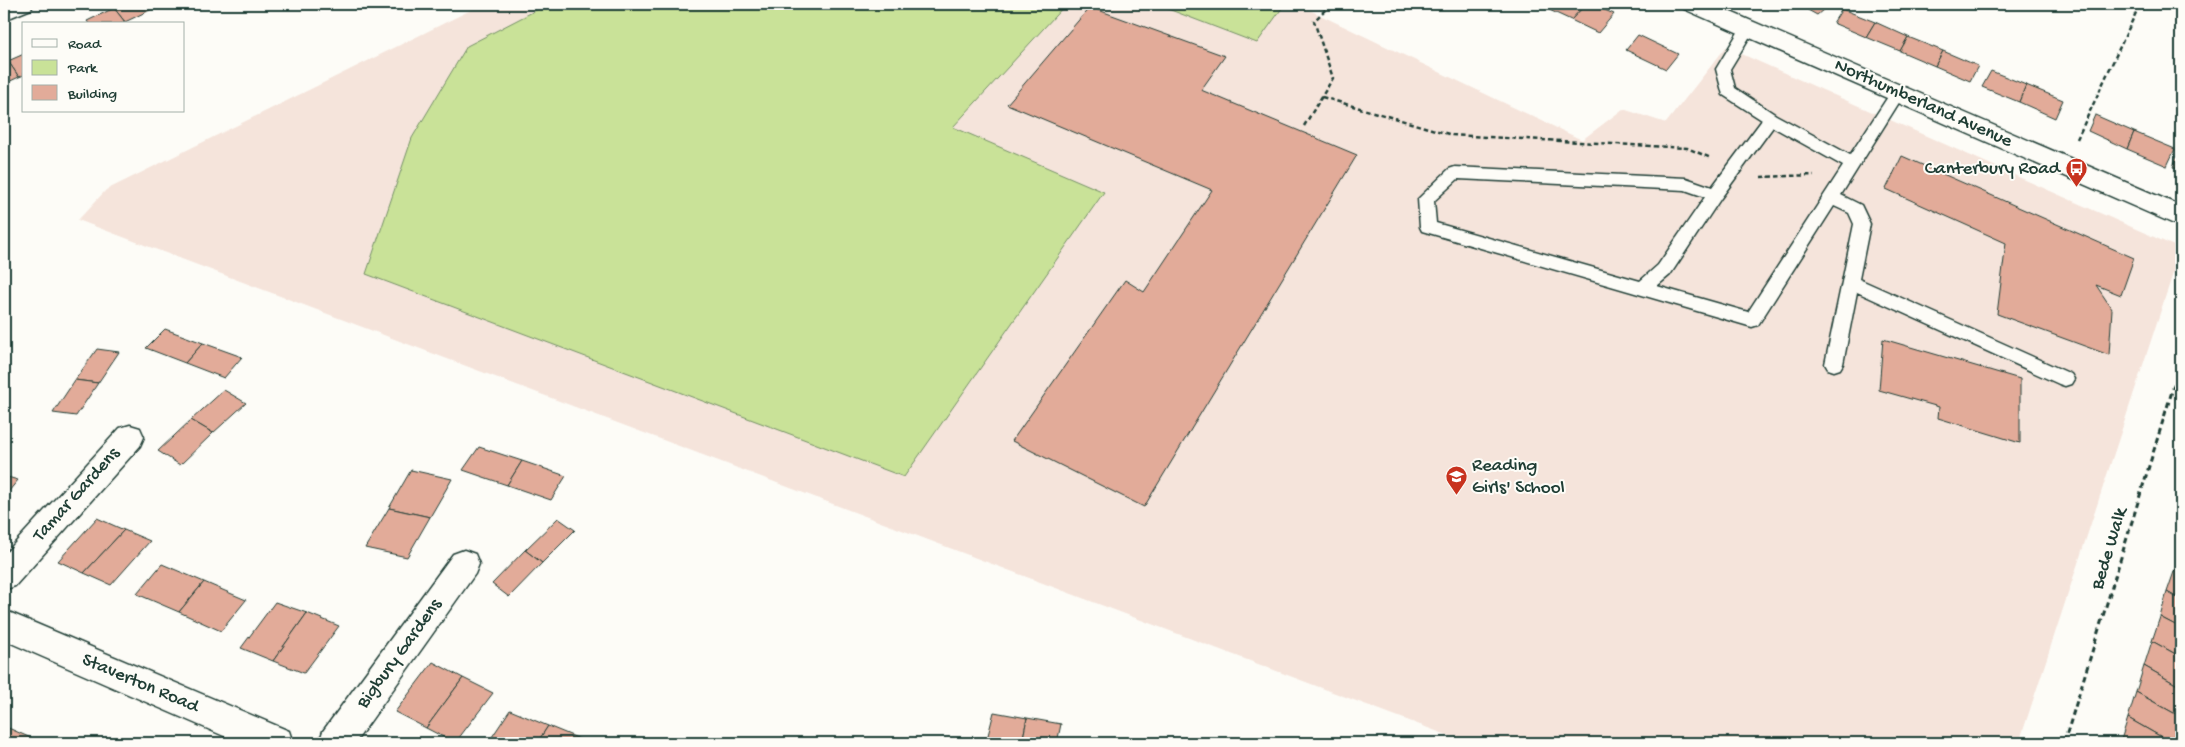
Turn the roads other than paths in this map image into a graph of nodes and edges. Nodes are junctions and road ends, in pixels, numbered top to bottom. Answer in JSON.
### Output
{"nodes":[{"id":1,"x":23,"y":4,"type":"edge"},
{"id":2,"x":1692,"y":4,"type":"edge"},
{"id":3,"x":4,"y":12,"type":"edge"},
{"id":4,"x":1748,"y":28,"type":"junction"},
{"id":5,"x":1898,"y":93,"type":"junction"},
{"id":6,"x":1771,"y":119,"type":"junction"},
{"id":7,"x":1853,"y":164,"type":"junction"},
{"id":8,"x":1715,"y":194,"type":"junction"},
{"id":9,"x":1832,"y":198,"type":"junction"},
{"id":10,"x":2181,"y":217,"type":"edge"},
{"id":11,"x":1850,"y":282,"type":"junction"},
{"id":12,"x":1644,"y":288,"type":"junction"},
{"id":13,"x":1834,"y":364,"type":"dead end"},
{"id":14,"x":2065,"y":379,"type":"dead end"},
{"id":15,"x":130,"y":437,"type":"dead end"},
{"id":16,"x":464,"y":564,"type":"dead end"},
{"id":17,"x":4,"y":576,"type":"edge"},
{"id":18,"x":4,"y":625,"type":"edge"},
{"id":19,"x":277,"y":743,"type":"edge"},
{"id":20,"x":335,"y":743,"type":"edge"}],
"edges":[{"from":1,"to":3,"type":"street"},
{"from":2,"to":4,"type":"street","name":"Northumberland Avenue"},
{"from":4,"to":5,"type":"street","name":"Northumberland Avenue"},
{"from":4,"to":6,"type":"lane"},
{"from":5,"to":7,"type":"lane"},
{"from":5,"to":10,"type":"street","name":"Northumberland Avenue"},
{"from":6,"to":7,"type":"lane"},
{"from":6,"to":8,"type":"lane"},
{"from":7,"to":9,"type":"lane"},
{"from":8,"to":12,"type":"lane"},
{"from":8,"to":12,"type":"lane"},
{"from":9,"to":11,"type":"lane"},
{"from":9,"to":12,"type":"lane"},
{"from":11,"to":13,"type":"lane"},
{"from":11,"to":14,"type":"lane"},
{"from":15,"to":17,"type":"street","name":"Tamar Gardens"},
{"from":16,"to":20,"type":"street","name":"Bigbury Gardens"},
{"from":18,"to":19,"type":"street","name":"Staverton Road"}]}
